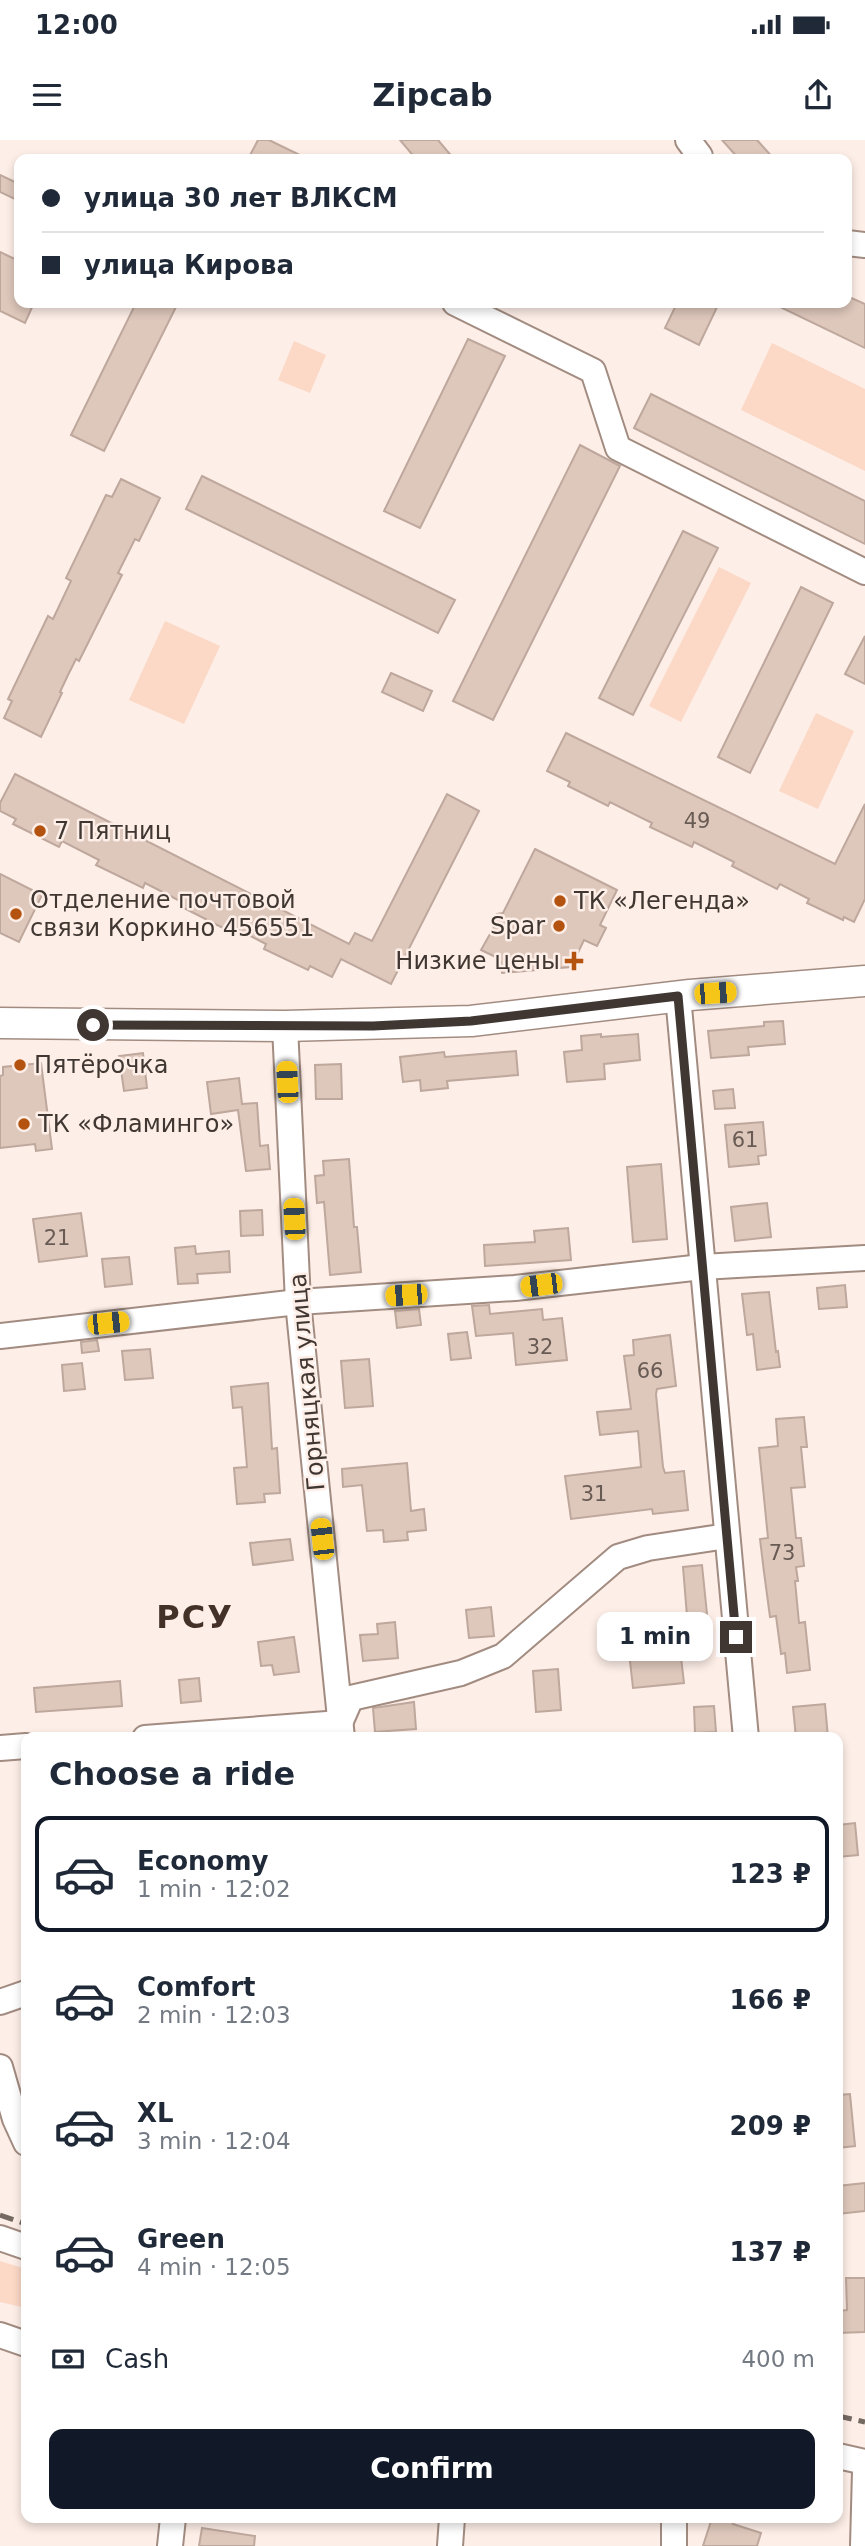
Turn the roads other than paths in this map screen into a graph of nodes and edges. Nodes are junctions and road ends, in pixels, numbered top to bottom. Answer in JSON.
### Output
{"nodes":[{"id":1,"x":465,"y":308,"type":"edge"},
{"id":2,"x":865,"y":572,"type":"edge"},
{"id":3,"x":865,"y":981,"type":"edge"},
{"id":4,"x":678,"y":996,"type":"junction"},
{"id":5,"x":0,"y":1023,"type":"edge"},
{"id":6,"x":285,"y":1026,"type":"junction"},
{"id":7,"x":865,"y":1258,"type":"edge"},
{"id":8,"x":702,"y":1266,"type":"junction"},
{"id":9,"x":298,"y":1302,"type":"junction"},
{"id":10,"x":0,"y":1335,"type":"edge"},
{"id":11,"x":727,"y":1536,"type":"junction"},
{"id":12,"x":341,"y":1731,"type":"edge"},
{"id":13,"x":313,"y":1732,"type":"edge"},
{"id":14,"x":745,"y":1732,"type":"edge"},
{"id":15,"x":21,"y":1746,"type":"edge"},
{"id":16,"x":0,"y":1748,"type":"edge"},
{"id":17,"x":21,"y":1995,"type":"edge"},
{"id":18,"x":0,"y":2002,"type":"edge"},
{"id":19,"x":0,"y":2067,"type":"edge"},
{"id":20,"x":21,"y":2132,"type":"edge"},
{"id":21,"x":0,"y":2238,"type":"edge"},
{"id":22,"x":21,"y":2244,"type":"edge"},
{"id":23,"x":0,"y":2335,"type":"edge"},
{"id":24,"x":21,"y":2342,"type":"edge"},
{"id":25,"x":843,"y":2457,"type":"edge"},
{"id":26,"x":865,"y":2462,"type":"edge"},
{"id":27,"x":865,"y":2471,"type":"edge"},
{"id":28,"x":172,"y":2523,"type":"edge"},
{"id":29,"x":452,"y":2523,"type":"edge"},
{"id":30,"x":674,"y":2523,"type":"edge"},
{"id":31,"x":170,"y":2546,"type":"edge"},
{"id":32,"x":450,"y":2546,"type":"edge"},
{"id":33,"x":674,"y":2546,"type":"edge"},
{"id":34,"x":863,"y":2546,"type":"edge"}],
"edges":[{"from":1,"to":2,"type":"street"},
{"from":3,"to":4,"type":"main road"},
{"from":4,"to":6,"type":"main road"},
{"from":4,"to":8,"type":"street"},
{"from":5,"to":6,"type":"main road"},
{"from":6,"to":9,"type":"street","name":"Горняцкая улица"},
{"from":7,"to":8,"type":"street"},
{"from":8,"to":9,"type":"street"},
{"from":8,"to":11,"type":"street"},
{"from":9,"to":10,"type":"street"},
{"from":9,"to":12,"type":"street","name":"Горняцкая улица"},
{"from":11,"to":12,"type":"street"},
{"from":11,"to":14,"type":"street"},
{"from":12,"to":13,"type":"street"},
{"from":15,"to":16,"type":"street"},
{"from":17,"to":18,"type":"street"},
{"from":19,"to":20,"type":"street"},
{"from":21,"to":22,"type":"street"},
{"from":23,"to":24,"type":"street"},
{"from":25,"to":26,"type":"street"},
{"from":27,"to":34,"type":"street"},
{"from":28,"to":31,"type":"street"},
{"from":29,"to":32,"type":"street"},
{"from":30,"to":33,"type":"street"}]}
